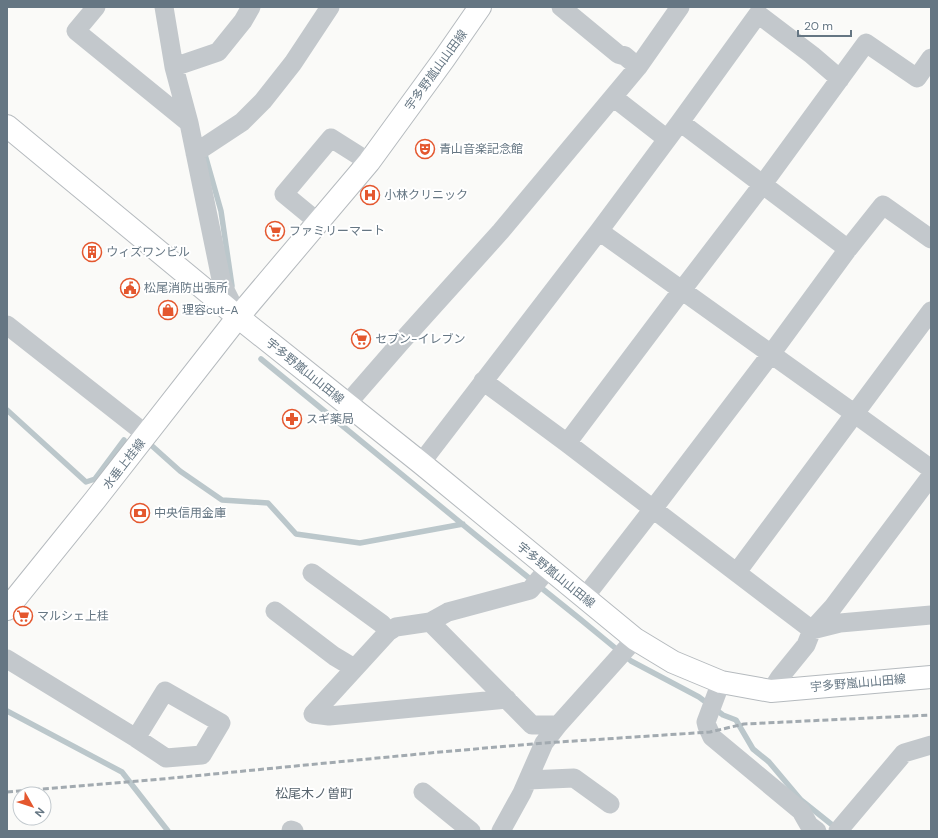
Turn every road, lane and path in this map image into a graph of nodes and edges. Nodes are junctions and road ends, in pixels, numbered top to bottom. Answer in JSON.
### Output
{"nodes":[{"id":1,"x":96,"y":7,"type":"edge"},
{"id":2,"x":164,"y":7,"type":"edge"},
{"id":3,"x":251,"y":7,"type":"edge"},
{"id":4,"x":330,"y":7,"type":"edge"},
{"id":5,"x":480,"y":7,"type":"edge"},
{"id":6,"x":561,"y":7,"type":"edge"},
{"id":7,"x":680,"y":7,"type":"edge"},
{"id":8,"x":753,"y":11,"type":"edge"},
{"id":9,"x":931,"y":58,"type":"edge"},
{"id":10,"x":174,"y":67,"type":"junction"},
{"id":11,"x":638,"y":67,"type":"junction"},
{"id":12,"x":840,"y":79,"type":"junction"},
{"id":13,"x":613,"y":96,"type":"junction"},
{"id":14,"x":680,"y":122,"type":"junction"},
{"id":15,"x":189,"y":123,"type":"junction"},
{"id":16,"x":7,"y":126,"type":"edge"},
{"id":17,"x":667,"y":139,"type":"junction"},
{"id":18,"x":195,"y":153,"type":"junction"},
{"id":19,"x":368,"y":162,"type":"junction"},
{"id":20,"x":763,"y":184,"type":"junction"},
{"id":21,"x":318,"y":222,"type":"junction"},
{"id":22,"x":599,"y":230,"type":"junction"},
{"id":23,"x":931,"y":239,"type":"edge"},
{"id":24,"x":848,"y":249,"type":"junction"},
{"id":25,"x":682,"y":290,"type":"junction"},
{"id":26,"x":931,"y":312,"type":"edge"},
{"id":27,"x":238,"y":317,"type":"junction"},
{"id":28,"x":7,"y":325,"type":"edge"},
{"id":29,"x":771,"y":354,"type":"junction"},
{"id":30,"x":483,"y":381,"type":"junction"},
{"id":31,"x":347,"y":404,"type":"junction"},
{"id":32,"x":855,"y":414,"type":"junction"},
{"id":33,"x":146,"y":435,"type":"junction"},
{"id":34,"x":567,"y":443,"type":"junction"},
{"id":35,"x":421,"y":463,"type":"junction"},
{"id":36,"x":931,"y":469,"type":"edge"},
{"id":37,"x":931,"y":476,"type":"edge"},
{"id":38,"x":653,"y":509,"type":"junction"},
{"id":39,"x":548,"y":569,"type":"junction"},
{"id":40,"x":737,"y":572,"type":"junction"},
{"id":41,"x":312,"y":573,"type":"dead end"},
{"id":42,"x":584,"y":598,"type":"junction"},
{"id":43,"x":7,"y":609,"type":"edge"},
{"id":44,"x":275,"y":611,"type":"dead end"},
{"id":45,"x":931,"y":615,"type":"edge"},
{"id":46,"x":430,"y":622,"type":"junction"},
{"id":47,"x":812,"y":630,"type":"junction"},
{"id":48,"x":388,"y":632,"type":"junction"},
{"id":49,"x":626,"y":649,"type":"junction"},
{"id":50,"x":7,"y":659,"type":"edge"},
{"id":51,"x":354,"y":668,"type":"junction"},
{"id":52,"x":931,"y":677,"type":"edge"},
{"id":53,"x":722,"y":682,"type":"junction"},
{"id":54,"x":771,"y":691,"type":"junction"},
{"id":55,"x":507,"y":699,"type":"junction"},
{"id":56,"x":558,"y":725,"type":"junction"},
{"id":57,"x":136,"y":738,"type":"dead end"},
{"id":58,"x":931,"y":745,"type":"edge"},
{"id":59,"x":528,"y":780,"type":"junction"},
{"id":60,"x":423,"y":792,"type":"dead end"},
{"id":61,"x":610,"y":804,"type":"dead end"},
{"id":62,"x":810,"y":829,"type":"edge"},
{"id":63,"x":291,"y":831,"type":"edge"},
{"id":64,"x":294,"y":831,"type":"edge"},
{"id":65,"x":472,"y":831,"type":"edge"},
{"id":66,"x":501,"y":831,"type":"edge"},
{"id":67,"x":838,"y":831,"type":"edge"}],
"edges":[{"from":1,"to":15,"type":"street"},
{"from":2,"to":10,"type":"street"},
{"from":3,"to":10,"type":"street"},
{"from":4,"to":18,"type":"street"},
{"from":5,"to":19,"type":"main road","name":"宇多野嵐山山田線"},
{"from":6,"to":11,"type":"street"},
{"from":7,"to":11,"type":"street"},
{"from":8,"to":12,"type":"street"},
{"from":8,"to":14,"type":"street"},
{"from":9,"to":12,"type":"street"},
{"from":10,"to":15,"type":"street"},
{"from":11,"to":13,"type":"street"},
{"from":12,"to":20,"type":"street"},
{"from":13,"to":17,"type":"street"},
{"from":13,"to":31,"type":"street"},
{"from":14,"to":17,"type":"street"},
{"from":14,"to":20,"type":"street"},
{"from":15,"to":18,"type":"street"},
{"from":16,"to":27,"type":"main road","name":"宇多野嵐山山田線"},
{"from":17,"to":22,"type":"street"},
{"from":18,"to":27,"type":"street"},
{"from":19,"to":21,"type":"main road","name":"宇多野嵐山山田線"},
{"from":19,"to":21,"type":"street"},
{"from":20,"to":24,"type":"street"},
{"from":20,"to":25,"type":"street"},
{"from":21,"to":27,"type":"main road","name":"宇多野嵐山山田線"},
{"from":22,"to":25,"type":"street"},
{"from":22,"to":30,"type":"street"},
{"from":23,"to":24,"type":"street"},
{"from":24,"to":29,"type":"street"},
{"from":25,"to":29,"type":"street"},
{"from":25,"to":34,"type":"street"},
{"from":26,"to":32,"type":"street"},
{"from":27,"to":31,"type":"main road","name":"宇多野嵐山山田線"},
{"from":27,"to":33,"type":"main road","name":"水垂上桂線"},
{"from":28,"to":33,"type":"street"},
{"from":29,"to":32,"type":"street"},
{"from":29,"to":38,"type":"street"},
{"from":30,"to":34,"type":"street"},
{"from":30,"to":35,"type":"street"},
{"from":31,"to":35,"type":"main road","name":"宇多野嵐山山田線"},
{"from":32,"to":36,"type":"street"},
{"from":32,"to":40,"type":"street"},
{"from":33,"to":43,"type":"main road","name":"水垂上桂線"},
{"from":34,"to":38,"type":"street"},
{"from":35,"to":39,"type":"main road","name":"宇多野嵐山山田線"},
{"from":37,"to":47,"type":"street"},
{"from":38,"to":40,"type":"street"},
{"from":38,"to":42,"type":"street"},
{"from":39,"to":42,"type":"main road","name":"宇多野嵐山山田線"},
{"from":39,"to":46,"type":"street"},
{"from":40,"to":47,"type":"street"},
{"from":41,"to":48,"type":"street"},
{"from":42,"to":49,"type":"main road","name":"宇多野嵐山山田線"},
{"from":44,"to":51,"type":"street"},
{"from":45,"to":47,"type":"street"},
{"from":46,"to":48,"type":"street"},
{"from":46,"to":55,"type":"street"},
{"from":47,"to":54,"type":"street"},
{"from":48,"to":51,"type":"street"},
{"from":49,"to":53,"type":"main road","name":"宇多野嵐山山田線"},
{"from":49,"to":56,"type":"street"},
{"from":50,"to":57,"type":"street"},
{"from":51,"to":55,"type":"street"},
{"from":52,"to":54,"type":"main road","name":"宇多野嵐山山田線"},
{"from":53,"to":54,"type":"main road","name":"宇多野嵐山山田線"},
{"from":53,"to":62,"type":"street"},
{"from":55,"to":56,"type":"street"},
{"from":56,"to":59,"type":"street"},
{"from":58,"to":67,"type":"street"},
{"from":59,"to":61,"type":"street"},
{"from":59,"to":66,"type":"street"},
{"from":60,"to":65,"type":"street"},
{"from":63,"to":64,"type":"street"}]}
